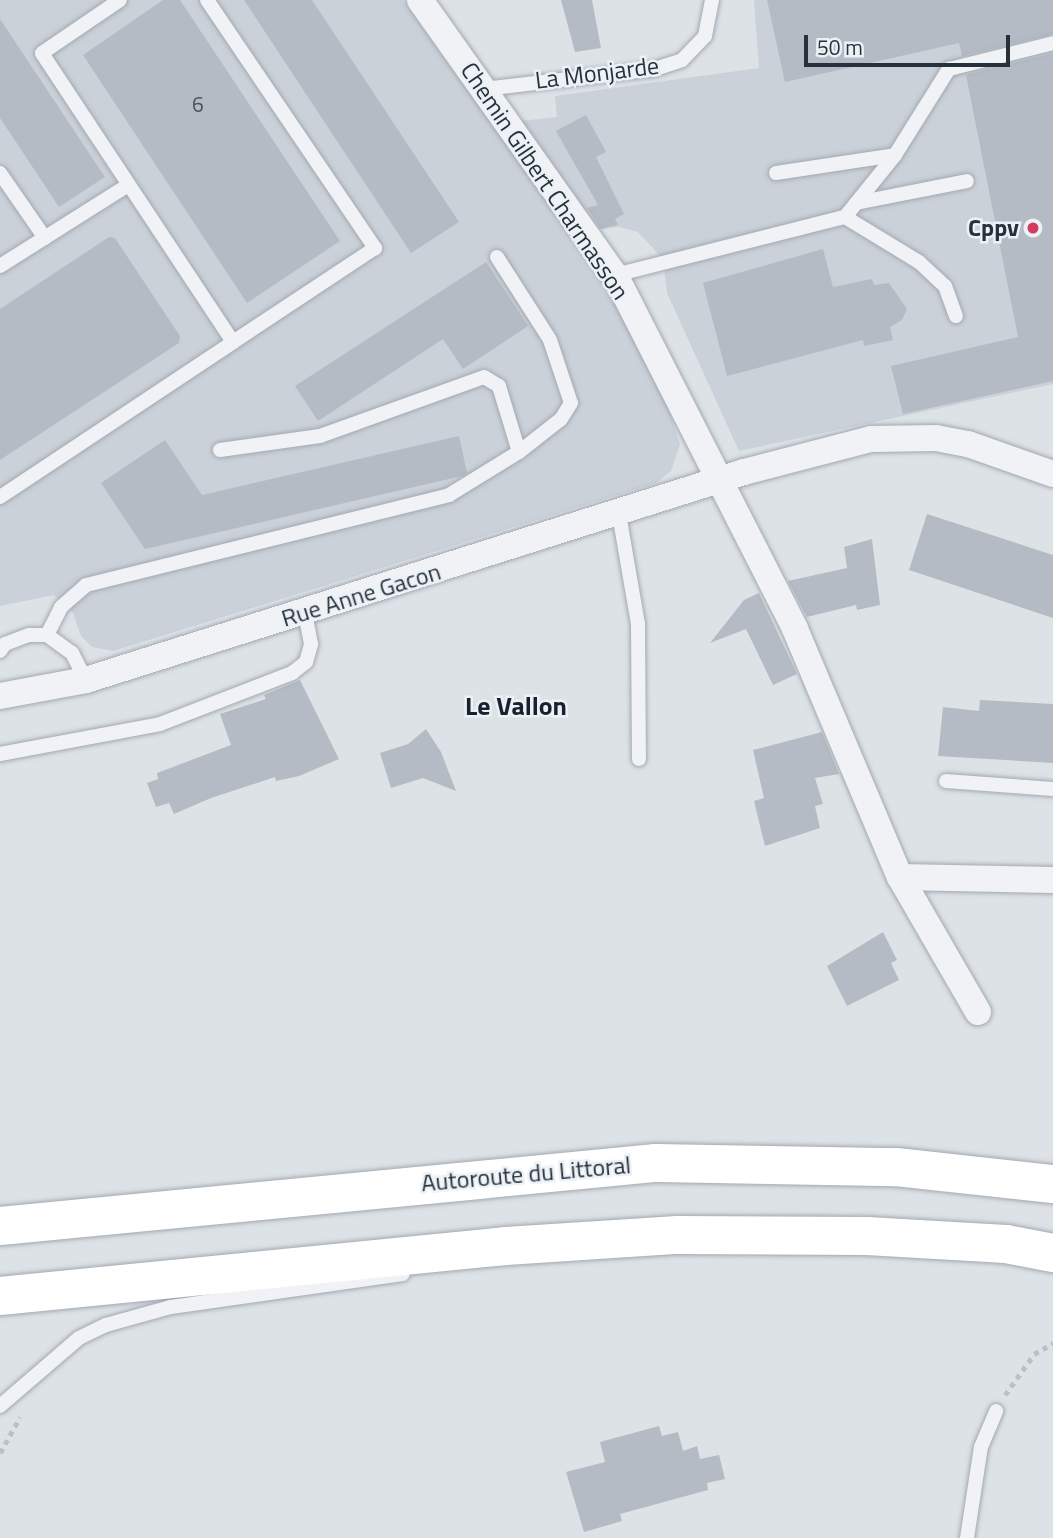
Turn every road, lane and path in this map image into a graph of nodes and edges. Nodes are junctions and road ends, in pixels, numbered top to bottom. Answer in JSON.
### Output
{"nodes":[{"id":1,"x":120,"y":0,"type":"edge"},
{"id":2,"x":207,"y":0,"type":"edge"},
{"id":3,"x":420,"y":0,"type":"edge"},
{"id":4,"x":712,"y":0,"type":"edge"},
{"id":5,"x":1053,"y":43,"type":"edge"},
{"id":6,"x":484,"y":89,"type":"junction"},
{"id":7,"x":895,"y":155,"type":"junction"},
{"id":8,"x":0,"y":173,"type":"edge"},
{"id":9,"x":776,"y":173,"type":"dead end"},
{"id":10,"x":968,"y":181,"type":"dead end"},
{"id":11,"x":128,"y":185,"type":"junction"},
{"id":12,"x":856,"y":203,"type":"junction"},
{"id":13,"x":845,"y":217,"type":"junction"},
{"id":14,"x":44,"y":238,"type":"junction"},
{"id":15,"x":497,"y":257,"type":"dead end"},
{"id":16,"x":0,"y":266,"type":"edge"},
{"id":17,"x":615,"y":275,"type":"junction"},
{"id":18,"x":956,"y":316,"type":"dead end"},
{"id":19,"x":233,"y":342,"type":"junction"},
{"id":20,"x":220,"y":450,"type":"dead end"},
{"id":21,"x":519,"y":452,"type":"junction"},
{"id":22,"x":1053,"y":474,"type":"edge"},
{"id":23,"x":718,"y":480,"type":"junction"},
{"id":24,"x":0,"y":497,"type":"edge"},
{"id":25,"x":618,"y":514,"type":"junction"},
{"id":26,"x":305,"y":612,"type":"junction"},
{"id":27,"x":47,"y":635,"type":"junction"},
{"id":28,"x":2,"y":644,"type":"edge"},
{"id":29,"x":86,"y":680,"type":"junction"},
{"id":30,"x":0,"y":696,"type":"edge"},
{"id":31,"x":0,"y":754,"type":"edge"},
{"id":32,"x":639,"y":759,"type":"dead end"},
{"id":33,"x":946,"y":780,"type":"dead end"},
{"id":34,"x":1053,"y":789,"type":"edge"},
{"id":35,"x":900,"y":877,"type":"junction"},
{"id":36,"x":1053,"y":880,"type":"edge"},
{"id":37,"x":978,"y":1013,"type":"dead end"},
{"id":38,"x":1053,"y":1184,"type":"edge"},
{"id":39,"x":0,"y":1226,"type":"edge"},
{"id":40,"x":506,"y":1246,"type":"junction"},
{"id":41,"x":1053,"y":1252,"type":"edge"},
{"id":42,"x":0,"y":1296,"type":"edge"},
{"id":43,"x":1053,"y":1343,"type":"edge"},
{"id":44,"x":0,"y":1406,"type":"edge"},
{"id":45,"x":996,"y":1411,"type":"joint"},
{"id":46,"x":967,"y":1538,"type":"edge"}],
"edges":[{"from":1,"to":11,"type":"lane"},
{"from":2,"to":19,"type":"lane"},
{"from":3,"to":6,"type":"street","name":"Chemin Gilbert Charmasson"},
{"from":4,"to":6,"type":"lane","name":"La Monjarde"},
{"from":5,"to":7,"type":"lane"},
{"from":6,"to":17,"type":"street","name":"Chemin Gilbert Charmasson"},
{"from":7,"to":9,"type":"lane"},
{"from":7,"to":12,"type":"lane"},
{"from":8,"to":14,"type":"lane"},
{"from":10,"to":12,"type":"lane"},
{"from":11,"to":14,"type":"lane"},
{"from":11,"to":19,"type":"lane"},
{"from":12,"to":13,"type":"lane"},
{"from":13,"to":17,"type":"lane"},
{"from":13,"to":18,"type":"lane"},
{"from":14,"to":16,"type":"lane"},
{"from":15,"to":21,"type":"lane"},
{"from":17,"to":23,"type":"street","name":"Chemin Gilbert Charmasson"},
{"from":19,"to":24,"type":"lane"},
{"from":20,"to":21,"type":"lane"},
{"from":21,"to":27,"type":"lane"},
{"from":22,"to":23,"type":"street","name":"Rue Anne Gacon"},
{"from":23,"to":25,"type":"street","name":"Rue Anne Gacon"},
{"from":23,"to":35,"type":"street","name":"Chemin Gilbert Charmasson"},
{"from":25,"to":26,"type":"street","name":"Rue Anne Gacon"},
{"from":25,"to":32,"type":"lane"},
{"from":26,"to":29,"type":"street","name":"Rue Anne Gacon"},
{"from":26,"to":31,"type":"lane"},
{"from":27,"to":28,"type":"lane"},
{"from":27,"to":29,"type":"lane"},
{"from":29,"to":30,"type":"street","name":"Rue Anne Gacon"},
{"from":33,"to":34,"type":"lane"},
{"from":35,"to":36,"type":"street"},
{"from":35,"to":37,"type":"street","name":"Chemin Gilbert Charmasson"},
{"from":38,"to":39,"type":"highway","name":"Autoroute du Littoral"},
{"from":40,"to":41,"type":"highway"},
{"from":40,"to":42,"type":"highway"},
{"from":40,"to":44,"type":"lane"},
{"from":43,"to":45,"type":"path"},
{"from":45,"to":46,"type":"lane"}]}
